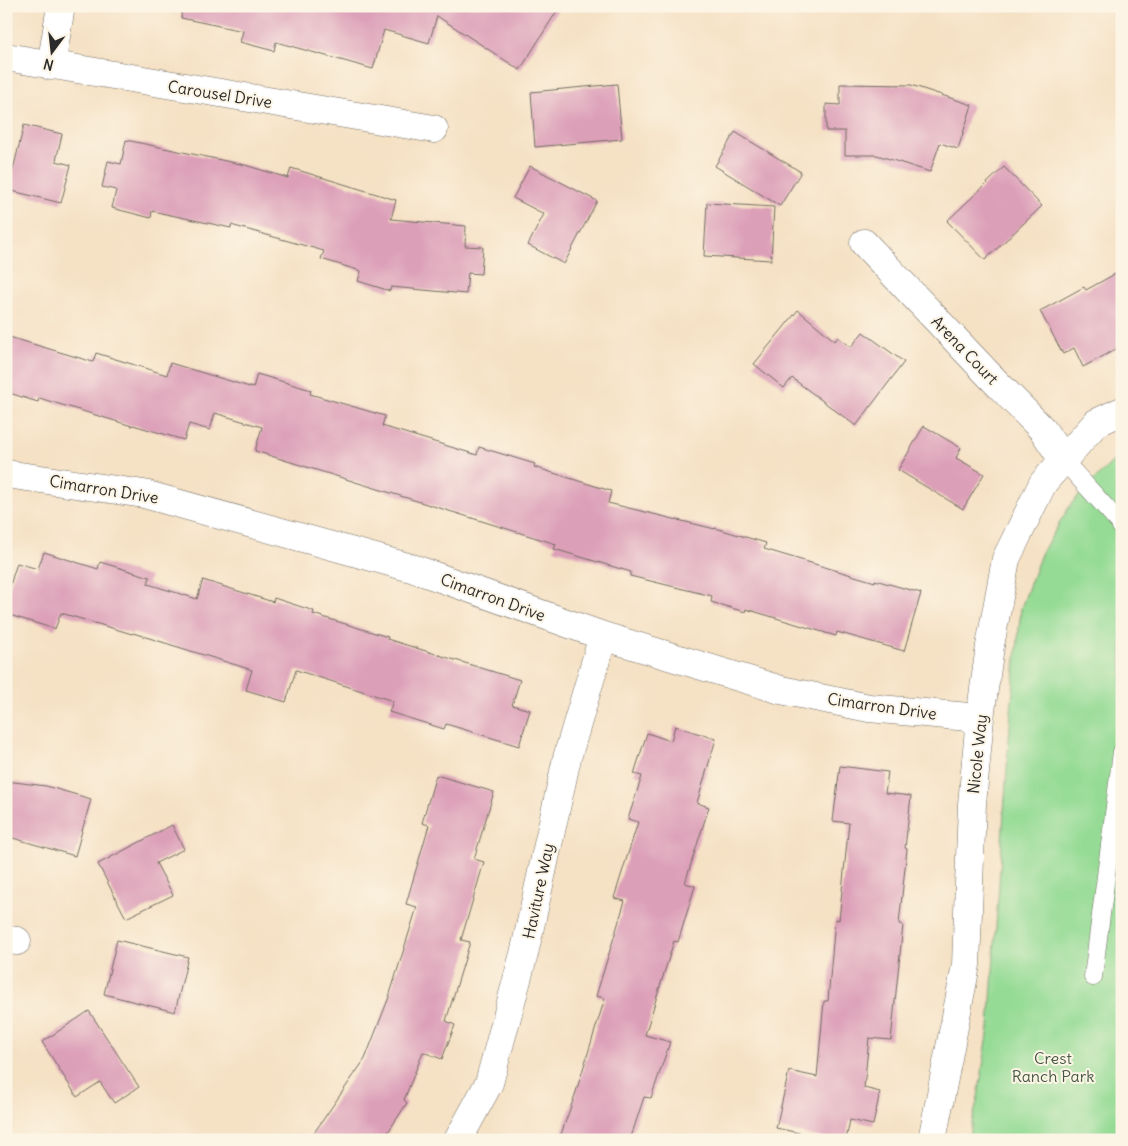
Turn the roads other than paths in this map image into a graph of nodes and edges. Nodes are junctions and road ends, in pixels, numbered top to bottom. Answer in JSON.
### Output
{"nodes":[{"id":1,"x":61,"y":6,"type":"edge"},
{"id":2,"x":6,"y":57,"type":"edge"},
{"id":3,"x":51,"y":66,"type":"junction"},
{"id":4,"x":434,"y":130,"type":"dead end"},
{"id":5,"x":864,"y":243,"type":"dead end"},
{"id":6,"x":1122,"y":411,"type":"edge"},
{"id":7,"x":1063,"y":460,"type":"junction"},
{"id":8,"x":6,"y":474,"type":"edge"},
{"id":9,"x":1122,"y":528,"type":"edge"},
{"id":10,"x":603,"y":636,"type":"junction"},
{"id":11,"x":980,"y":718,"type":"junction"},
{"id":12,"x":1122,"y":752,"type":"edge"},
{"id":13,"x":1092,"y":977,"type":"dead end"},
{"id":14,"x":458,"y":1140,"type":"edge"},
{"id":15,"x":932,"y":1140,"type":"edge"}],
"edges":[{"from":1,"to":3,"type":"street"},
{"from":2,"to":3,"type":"street","name":"Carousel Drive"},
{"from":3,"to":4,"type":"street","name":"Carousel Drive"},
{"from":5,"to":7,"type":"street","name":"Arena Court"},
{"from":6,"to":7,"type":"street","name":"Nicole Way"},
{"from":7,"to":9,"type":"lane"},
{"from":7,"to":11,"type":"street","name":"Nicole Way"},
{"from":8,"to":10,"type":"street","name":"Cimarron Drive"},
{"from":10,"to":11,"type":"street","name":"Cimarron Drive"},
{"from":10,"to":14,"type":"street","name":"Haviture Way"},
{"from":11,"to":15,"type":"street","name":"Nicole Way"},
{"from":12,"to":13,"type":"lane"}]}
